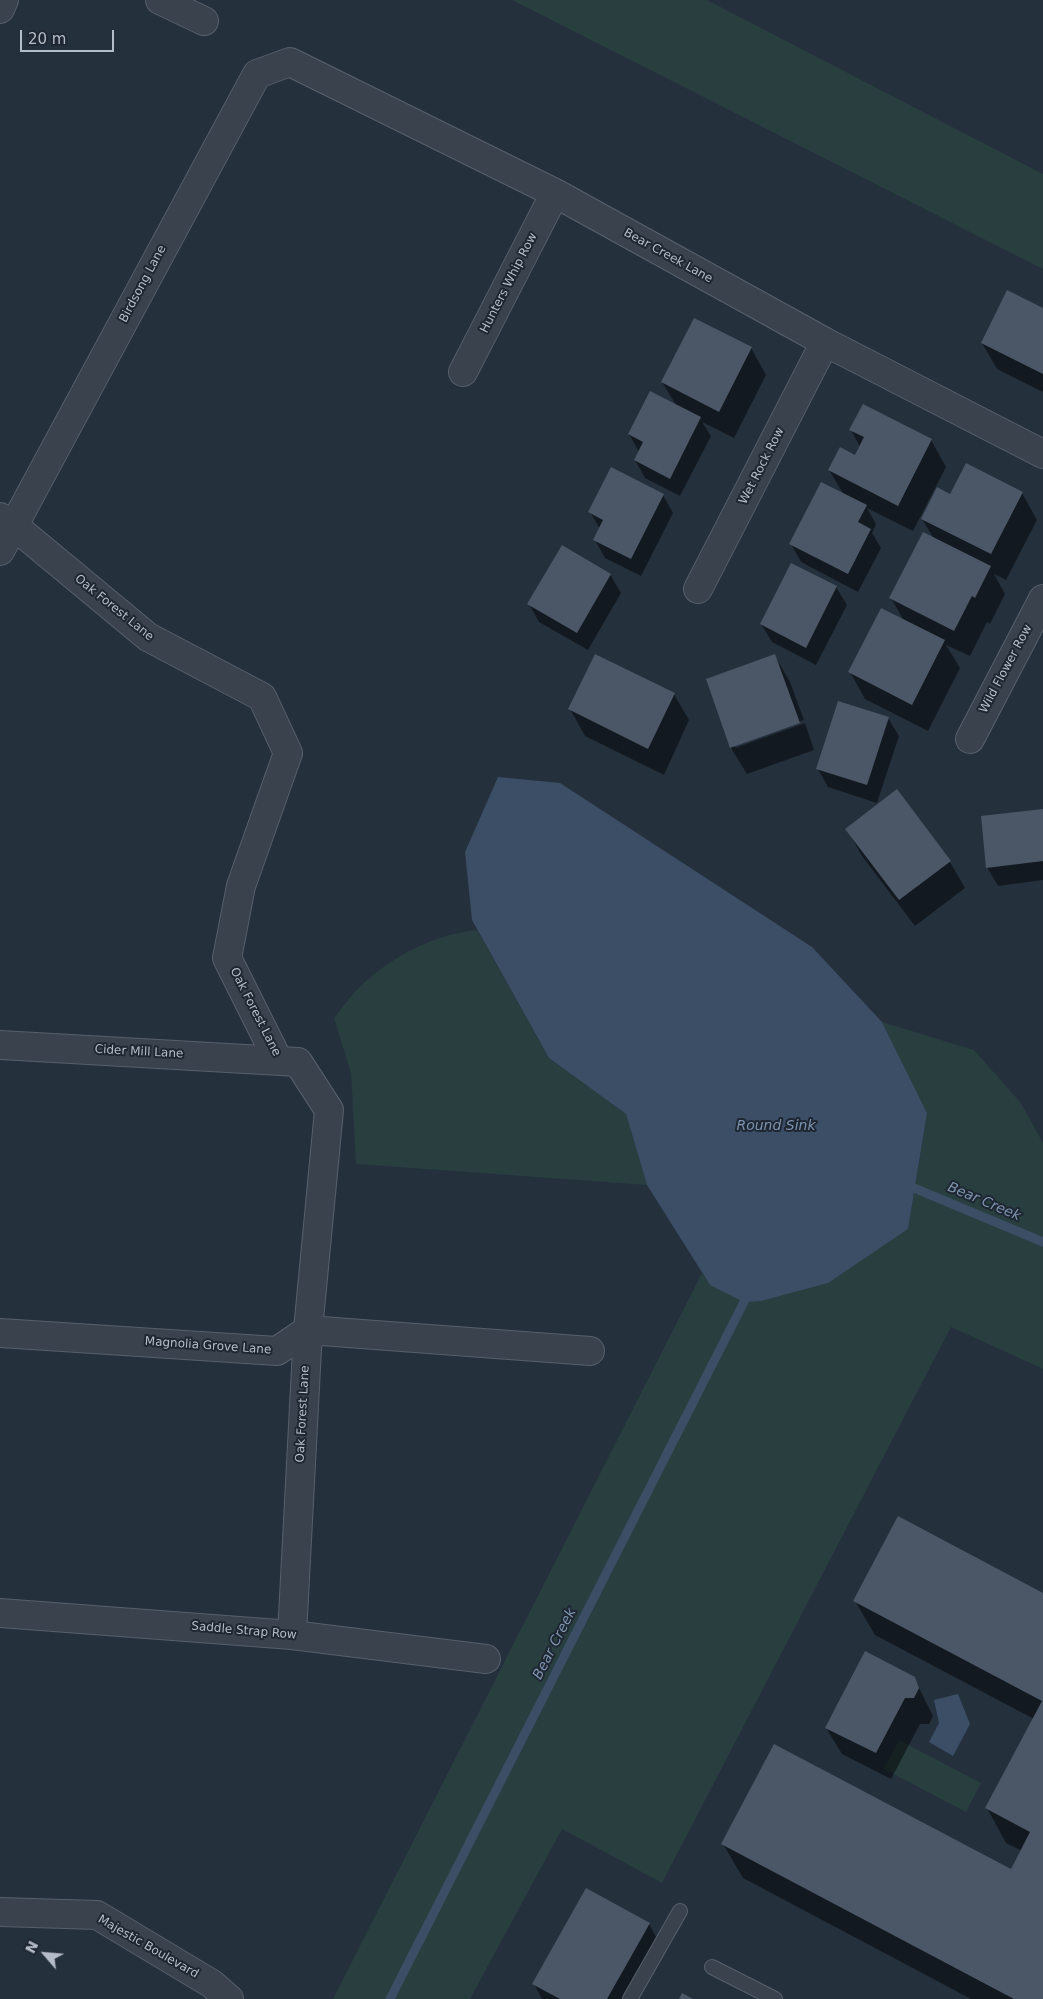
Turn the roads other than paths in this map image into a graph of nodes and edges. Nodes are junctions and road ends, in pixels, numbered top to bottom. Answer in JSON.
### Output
{"nodes":[{"id":1,"x":4,"y":0,"type":"edge"},
{"id":2,"x":160,"y":0,"type":"edge"},
{"id":3,"x":0,"y":9,"type":"edge"},
{"id":4,"x":204,"y":21,"type":"dead end"},
{"id":5,"x":290,"y":62,"type":"joint"},
{"id":6,"x":555,"y":193,"type":"junction"},
{"id":7,"x":825,"y":342,"type":"junction"},
{"id":8,"x":463,"y":372,"type":"dead end"},
{"id":9,"x":1043,"y":454,"type":"edge"},
{"id":10,"x":7,"y":521,"type":"edge"},
{"id":11,"x":0,"y":551,"type":"edge"},
{"id":12,"x":698,"y":589,"type":"dead end"},
{"id":13,"x":1043,"y":599,"type":"edge"},
{"id":14,"x":970,"y":739,"type":"dead end"},
{"id":15,"x":0,"y":1045,"type":"edge"},
{"id":16,"x":278,"y":1060,"type":"junction"},
{"id":17,"x":308,"y":1330,"type":"junction"},
{"id":18,"x":0,"y":1332,"type":"edge"},
{"id":19,"x":590,"y":1351,"type":"dead end"},
{"id":20,"x":0,"y":1613,"type":"edge"},
{"id":21,"x":292,"y":1635,"type":"junction"},
{"id":22,"x":486,"y":1659,"type":"dead end"},
{"id":23,"x":680,"y":1911,"type":"dead end"},
{"id":24,"x":0,"y":1912,"type":"edge"},
{"id":25,"x":712,"y":1967,"type":"dead end"},
{"id":26,"x":229,"y":1999,"type":"edge"},
{"id":27,"x":630,"y":1999,"type":"edge"},
{"id":28,"x":775,"y":1999,"type":"edge"}],
"edges":[{"from":1,"to":3,"type":"street"},
{"from":2,"to":4,"type":"street"},
{"from":5,"to":6,"type":"street","name":"Bear Creek Lane"},
{"from":5,"to":10,"type":"street","name":"Birdsong Lane"},
{"from":6,"to":7,"type":"street","name":"Bear Creek Lane"},
{"from":6,"to":8,"type":"street","name":"Hunters Whip Row"},
{"from":7,"to":9,"type":"street","name":"Bear Creek Lane"},
{"from":7,"to":12,"type":"street","name":"Wet Rock Row"},
{"from":10,"to":11,"type":"street","name":"Birdsong Lane"},
{"from":10,"to":16,"type":"street","name":"Oak Forest Lane"},
{"from":13,"to":14,"type":"street","name":"Wild Flower Row"},
{"from":15,"to":16,"type":"street","name":"Cider Mill Lane"},
{"from":16,"to":17,"type":"street","name":"Oak Forest Lane"},
{"from":17,"to":18,"type":"street","name":"Magnolia Grove Lane"},
{"from":17,"to":19,"type":"street"},
{"from":17,"to":21,"type":"street","name":"Oak Forest Lane"},
{"from":20,"to":21,"type":"street","name":"Saddle Strap Row"},
{"from":21,"to":22,"type":"street","name":"Saddle Strap Row"},
{"from":23,"to":27,"type":"lane"},
{"from":24,"to":26,"type":"street","name":"Majestic Boulevard"},
{"from":25,"to":28,"type":"lane"}]}
